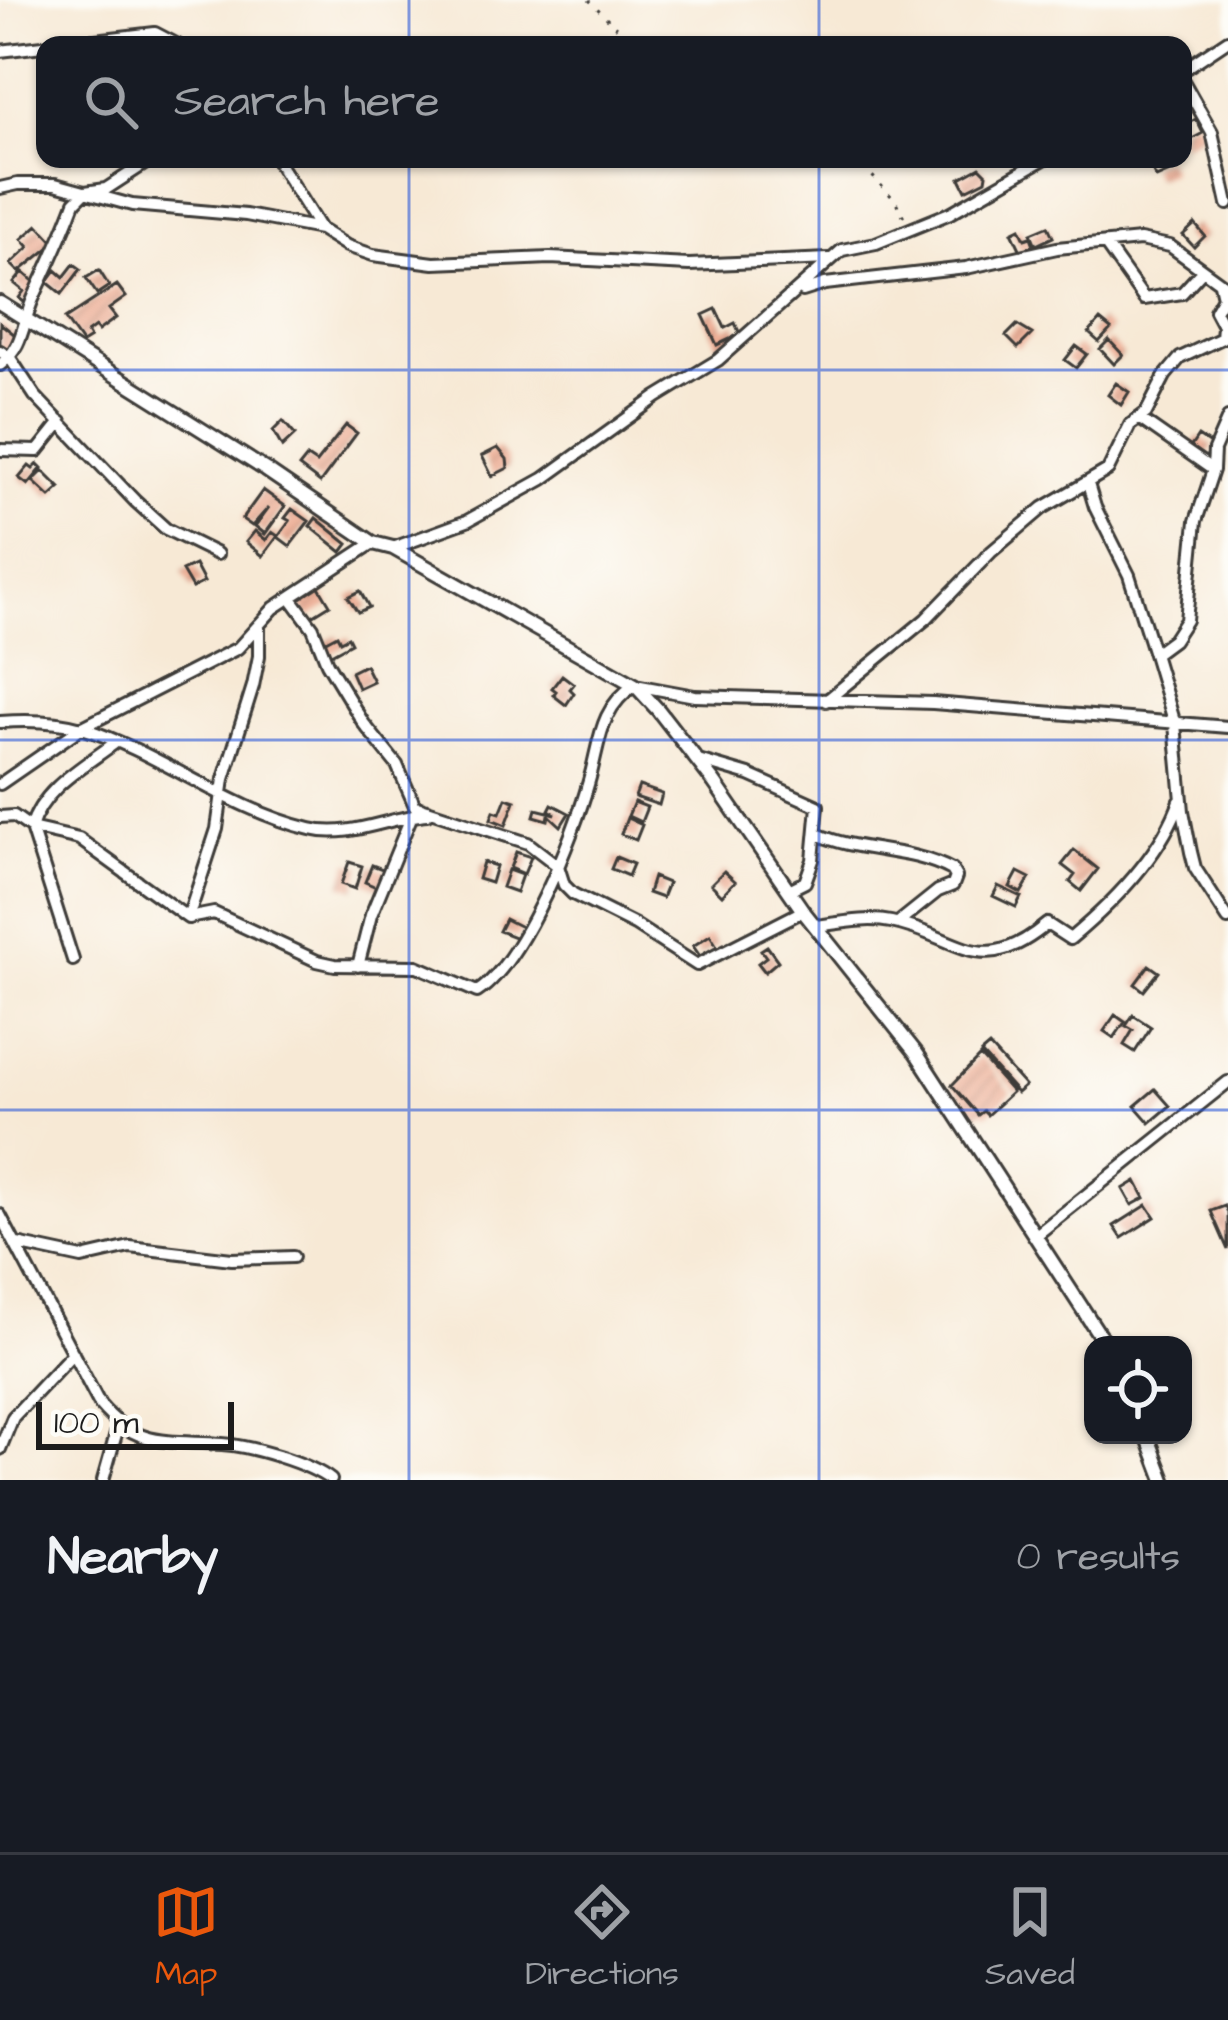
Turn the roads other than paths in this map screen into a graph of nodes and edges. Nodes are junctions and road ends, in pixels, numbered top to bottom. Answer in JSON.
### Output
{"nodes":[{"id":1,"x":123,"y":36,"type":"edge"},
{"id":2,"x":161,"y":36,"type":"edge"},
{"id":3,"x":1228,"y":40,"type":"edge"},
{"id":4,"x":36,"y":45,"type":"edge"},
{"id":5,"x":0,"y":51,"type":"edge"},
{"id":6,"x":1192,"y":64,"type":"edge"},
{"id":7,"x":1192,"y":98,"type":"edge"},
{"id":8,"x":138,"y":168,"type":"edge"},
{"id":9,"x":282,"y":168,"type":"edge"},
{"id":10,"x":1028,"y":168,"type":"edge"},
{"id":11,"x":0,"y":188,"type":"edge"},
{"id":12,"x":85,"y":192,"type":"junction"},
{"id":13,"x":1228,"y":204,"type":"edge"},
{"id":14,"x":320,"y":229,"type":"junction"},
{"id":15,"x":1102,"y":241,"type":"junction"},
{"id":16,"x":829,"y":259,"type":"junction"},
{"id":17,"x":1202,"y":271,"type":"junction"},
{"id":18,"x":1224,"y":286,"type":"edge"},
{"id":19,"x":798,"y":293,"type":"junction"},
{"id":20,"x":0,"y":303,"type":"edge"},
{"id":21,"x":26,"y":320,"type":"junction"},
{"id":22,"x":3,"y":358,"type":"edge"},
{"id":23,"x":1228,"y":418,"type":"edge"},
{"id":24,"x":1140,"y":419,"type":"junction"},
{"id":25,"x":61,"y":422,"type":"junction"},
{"id":26,"x":0,"y":450,"type":"edge"},
{"id":27,"x":1213,"y":470,"type":"junction"},
{"id":28,"x":1088,"y":484,"type":"junction"},
{"id":29,"x":374,"y":543,"type":"junction"},
{"id":30,"x":393,"y":548,"type":"junction"},
{"id":31,"x":217,"y":554,"type":"dead end"},
{"id":32,"x":290,"y":598,"type":"junction"},
{"id":33,"x":259,"y":627,"type":"junction"},
{"id":34,"x":1154,"y":654,"type":"junction"},
{"id":35,"x":635,"y":685,"type":"junction"},
{"id":36,"x":826,"y":701,"type":"junction"},
{"id":37,"x":0,"y":722,"type":"edge"},
{"id":38,"x":1175,"y":724,"type":"junction"},
{"id":39,"x":1228,"y":727,"type":"edge"},
{"id":40,"x":81,"y":728,"type":"junction"},
{"id":41,"x":116,"y":742,"type":"junction"},
{"id":42,"x":698,"y":760,"type":"junction"},
{"id":43,"x":0,"y":784,"type":"edge"},
{"id":44,"x":220,"y":795,"type":"junction"},
{"id":45,"x":1181,"y":797,"type":"junction"},
{"id":46,"x":432,"y":813,"type":"junction"},
{"id":47,"x":412,"y":815,"type":"junction"},
{"id":48,"x":0,"y":817,"type":"edge"},
{"id":49,"x":32,"y":828,"type":"junction"},
{"id":50,"x":817,"y":834,"type":"junction"},
{"id":51,"x":558,"y":866,"type":"junction"},
{"id":52,"x":791,"y":890,"type":"junction"},
{"id":53,"x":803,"y":911,"type":"junction"},
{"id":54,"x":188,"y":918,"type":"junction"},
{"id":55,"x":1228,"y":919,"type":"edge"},
{"id":56,"x":898,"y":923,"type":"junction"},
{"id":57,"x":816,"y":926,"type":"junction"},
{"id":58,"x":73,"y":960,"type":"dead end"},
{"id":59,"x":358,"y":966,"type":"junction"},
{"id":60,"x":1228,"y":1082,"type":"edge"},
{"id":61,"x":0,"y":1215,"type":"edge"},
{"id":62,"x":1035,"y":1236,"type":"junction"},
{"id":63,"x":17,"y":1244,"type":"junction"},
{"id":64,"x":293,"y":1257,"type":"dead end"},
{"id":65,"x":1100,"y":1336,"type":"edge"},
{"id":66,"x":73,"y":1353,"type":"junction"},
{"id":67,"x":118,"y":1427,"type":"junction"},
{"id":68,"x":1150,"y":1444,"type":"edge"},
{"id":69,"x":0,"y":1449,"type":"edge"},
{"id":70,"x":103,"y":1480,"type":"edge"},
{"id":71,"x":332,"y":1480,"type":"edge"},
{"id":72,"x":1164,"y":1480,"type":"edge"}],
"edges":[{"from":1,"to":2,"type":"street"},
{"from":3,"to":6,"type":"street"},
{"from":4,"to":5,"type":"street"},
{"from":7,"to":13,"type":"street"},
{"from":8,"to":12,"type":"street"},
{"from":9,"to":14,"type":"street"},
{"from":10,"to":16,"type":"street"},
{"from":11,"to":12,"type":"street"},
{"from":12,"to":14,"type":"street"},
{"from":12,"to":21,"type":"street"},
{"from":14,"to":16,"type":"street"},
{"from":15,"to":17,"type":"street"},
{"from":15,"to":17,"type":"street"},
{"from":15,"to":19,"type":"street"},
{"from":16,"to":19,"type":"street"},
{"from":17,"to":18,"type":"street"},
{"from":18,"to":24,"type":"street"},
{"from":19,"to":30,"type":"street"},
{"from":20,"to":21,"type":"street"},
{"from":21,"to":22,"type":"street"},
{"from":21,"to":29,"type":"street"},
{"from":22,"to":25,"type":"street"},
{"from":23,"to":27,"type":"street"},
{"from":24,"to":27,"type":"street"},
{"from":24,"to":28,"type":"street"},
{"from":25,"to":26,"type":"street"},
{"from":25,"to":31,"type":"street"},
{"from":27,"to":34,"type":"street"},
{"from":28,"to":34,"type":"street"},
{"from":28,"to":36,"type":"street"},
{"from":29,"to":30,"type":"street"},
{"from":29,"to":32,"type":"street"},
{"from":30,"to":35,"type":"street"},
{"from":32,"to":33,"type":"street"},
{"from":32,"to":46,"type":"street"},
{"from":33,"to":40,"type":"street"},
{"from":33,"to":44,"type":"street"},
{"from":34,"to":38,"type":"street"},
{"from":35,"to":36,"type":"street"},
{"from":35,"to":42,"type":"street"},
{"from":35,"to":51,"type":"street"},
{"from":36,"to":38,"type":"street"},
{"from":37,"to":40,"type":"street"},
{"from":38,"to":39,"type":"street"},
{"from":38,"to":45,"type":"street"},
{"from":40,"to":41,"type":"street"},
{"from":40,"to":43,"type":"street"},
{"from":41,"to":44,"type":"street"},
{"from":41,"to":49,"type":"street"},
{"from":42,"to":50,"type":"street"},
{"from":42,"to":52,"type":"street"},
{"from":44,"to":47,"type":"street"},
{"from":44,"to":54,"type":"street"},
{"from":45,"to":55,"type":"street"},
{"from":45,"to":56,"type":"street"},
{"from":46,"to":47,"type":"street"},
{"from":46,"to":51,"type":"street"},
{"from":47,"to":59,"type":"street"},
{"from":48,"to":49,"type":"street"},
{"from":49,"to":54,"type":"street"},
{"from":49,"to":58,"type":"street"},
{"from":50,"to":52,"type":"street"},
{"from":50,"to":56,"type":"street"},
{"from":51,"to":53,"type":"street"},
{"from":51,"to":59,"type":"street"},
{"from":52,"to":53,"type":"street"},
{"from":53,"to":57,"type":"street"},
{"from":54,"to":59,"type":"street"},
{"from":56,"to":57,"type":"street"},
{"from":57,"to":62,"type":"street"},
{"from":60,"to":62,"type":"street"},
{"from":61,"to":63,"type":"street"},
{"from":62,"to":65,"type":"street"},
{"from":63,"to":64,"type":"street"},
{"from":63,"to":66,"type":"street"},
{"from":66,"to":67,"type":"street"},
{"from":66,"to":69,"type":"street"},
{"from":67,"to":70,"type":"street"},
{"from":67,"to":71,"type":"street"},
{"from":68,"to":72,"type":"street"}]}
